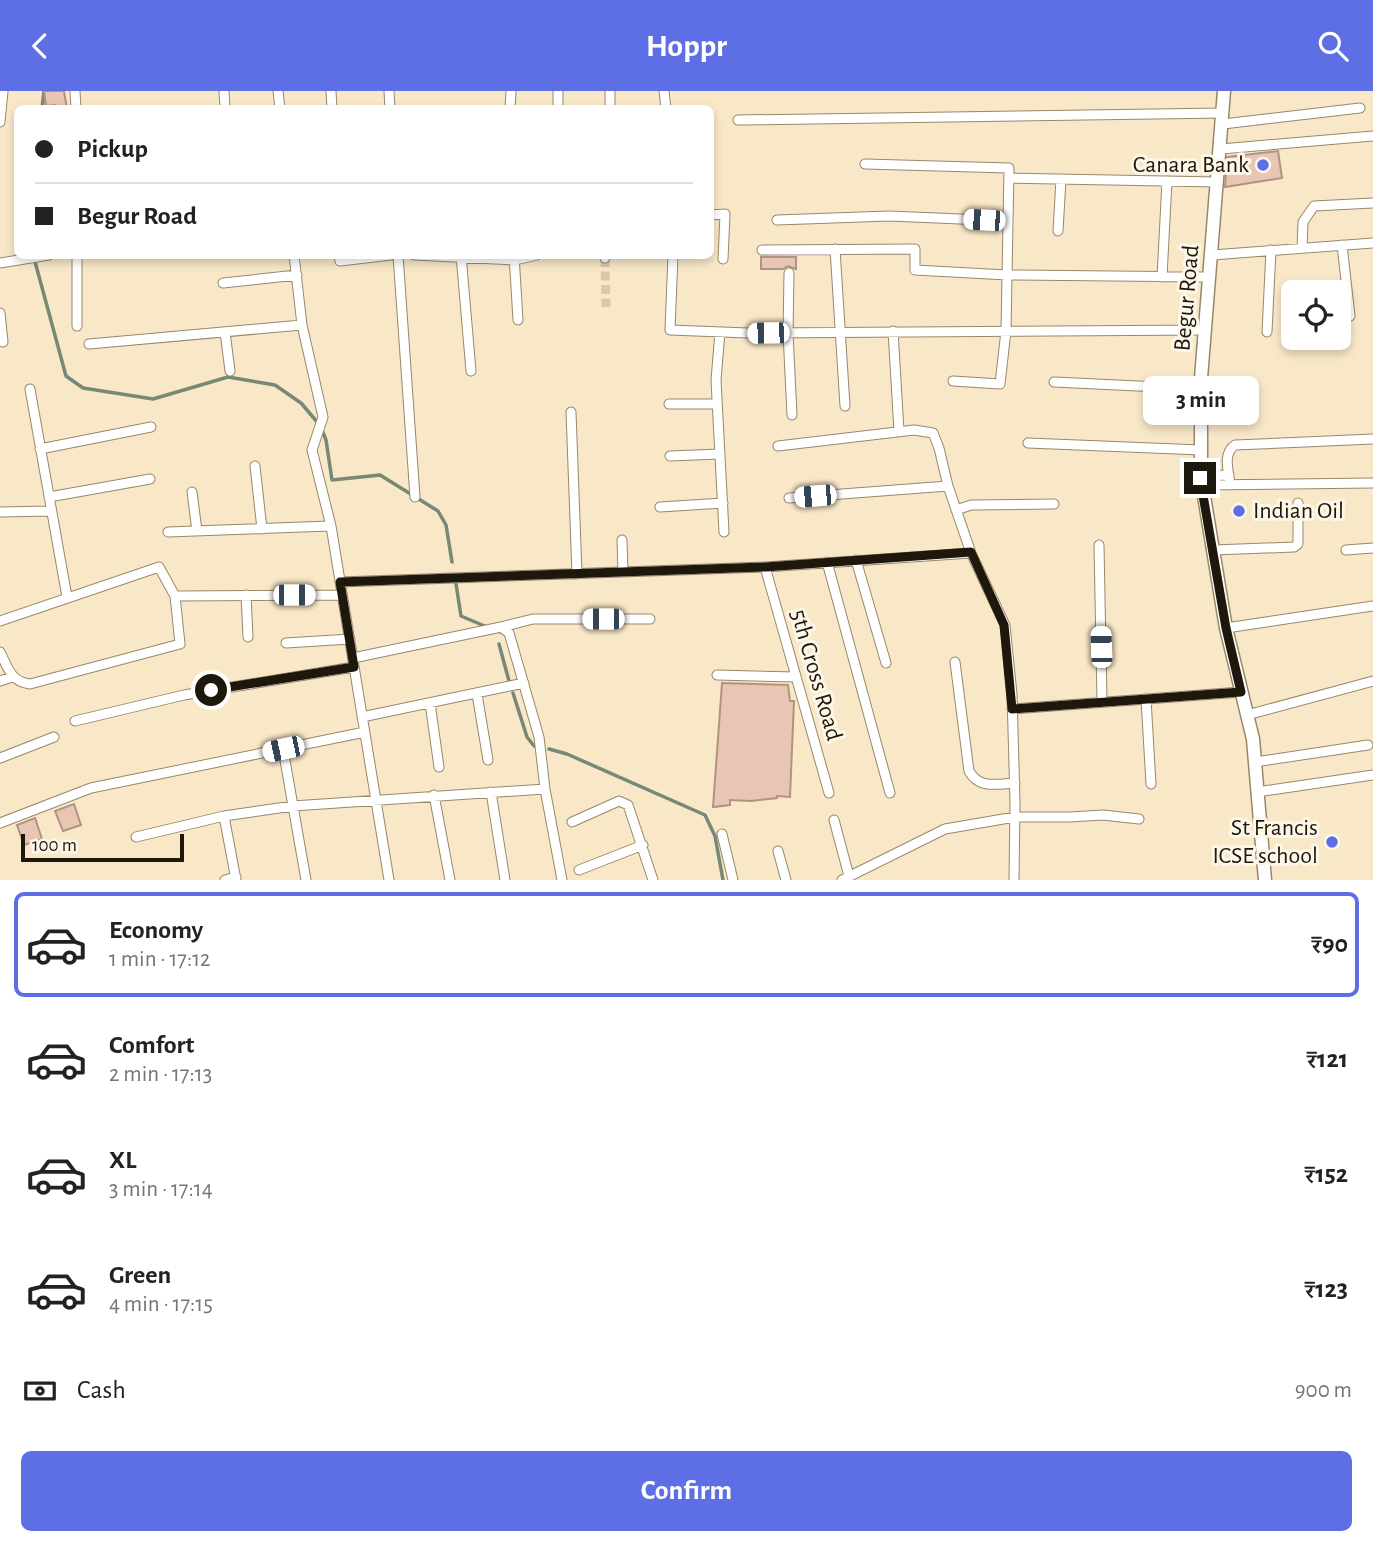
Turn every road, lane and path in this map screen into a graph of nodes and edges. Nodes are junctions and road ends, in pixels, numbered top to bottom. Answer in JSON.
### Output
{"nodes":[{"id":1,"x":3,"y":91,"type":"edge"},
{"id":2,"x":1224,"y":91,"type":"edge"},
{"id":3,"x":1360,"y":108,"type":"dead end"},
{"id":4,"x":1223,"y":118,"type":"junction"},
{"id":5,"x":737,"y":120,"type":"dead end"},
{"id":6,"x":0,"y":122,"type":"edge"},
{"id":7,"x":1373,"y":135,"type":"edge"},
{"id":8,"x":1221,"y":149,"type":"junction"},
{"id":9,"x":865,"y":164,"type":"dead end"},
{"id":10,"x":1009,"y":178,"type":"junction"},
{"id":11,"x":1061,"y":179,"type":"junction"},
{"id":12,"x":1167,"y":181,"type":"junction"},
{"id":13,"x":1218,"y":182,"type":"junction"},
{"id":14,"x":1373,"y":203,"type":"edge"},
{"id":15,"x":714,"y":215,"type":"edge"},
{"id":16,"x":777,"y":220,"type":"dead end"},
{"id":17,"x":1008,"y":221,"type":"junction"},
{"id":18,"x":1058,"y":231,"type":"dead end"},
{"id":19,"x":1373,"y":243,"type":"edge"},
{"id":20,"x":1342,"y":245,"type":"junction"},
{"id":21,"x":1302,"y":247,"type":"junction"},
{"id":22,"x":835,"y":249,"type":"junction"},
{"id":23,"x":762,"y":250,"type":"dead end"},
{"id":24,"x":1271,"y":250,"type":"junction"},
{"id":25,"x":1212,"y":255,"type":"junction"},
{"id":26,"x":29,"y":259,"type":"edge"},
{"id":27,"x":77,"y":259,"type":"edge"},
{"id":28,"x":295,"y":259,"type":"edge"},
{"id":29,"x":340,"y":259,"type":"edge"},
{"id":30,"x":357,"y":259,"type":"edge"},
{"id":31,"x":398,"y":259,"type":"edge"},
{"id":32,"x":461,"y":259,"type":"edge"},
{"id":33,"x":514,"y":259,"type":"edge"},
{"id":34,"x":673,"y":259,"type":"edge"},
{"id":35,"x":723,"y":259,"type":"dead end"},
{"id":36,"x":0,"y":263,"type":"edge"},
{"id":37,"x":789,"y":273,"type":"dead end"},
{"id":38,"x":297,"y":275,"type":"junction"},
{"id":39,"x":1007,"y":275,"type":"junction"},
{"id":40,"x":1162,"y":277,"type":"junction"},
{"id":41,"x":1210,"y":277,"type":"junction"},
{"id":42,"x":1346,"y":280,"type":"edge"},
{"id":43,"x":223,"y":283,"type":"dead end"},
{"id":44,"x":0,"y":313,"type":"edge"},
{"id":45,"x":519,"y":320,"type":"dead end"},
{"id":46,"x":302,"y":325,"type":"junction"},
{"id":47,"x":77,"y":326,"type":"dead end"},
{"id":48,"x":1205,"y":330,"type":"junction"},
{"id":49,"x":893,"y":331,"type":"junction"},
{"id":50,"x":1006,"y":331,"type":"junction"},
{"id":51,"x":225,"y":332,"type":"junction"},
{"id":52,"x":720,"y":332,"type":"junction"},
{"id":53,"x":1267,"y":332,"type":"dead end"},
{"id":54,"x":788,"y":333,"type":"junction"},
{"id":55,"x":840,"y":333,"type":"junction"},
{"id":56,"x":3,"y":342,"type":"dead end"},
{"id":57,"x":89,"y":344,"type":"dead end"},
{"id":58,"x":230,"y":371,"type":"dead end"},
{"id":59,"x":471,"y":371,"type":"dead end"},
{"id":60,"x":953,"y":381,"type":"dead end"},
{"id":61,"x":1054,"y":382,"type":"dead end"},
{"id":62,"x":30,"y":389,"type":"dead end"},
{"id":63,"x":1201,"y":389,"type":"junction"},
{"id":64,"x":669,"y":404,"type":"dead end"},
{"id":65,"x":717,"y":404,"type":"junction"},
{"id":66,"x":845,"y":405,"type":"dead end"},
{"id":67,"x":571,"y":412,"type":"dead end"},
{"id":68,"x":792,"y":415,"type":"dead end"},
{"id":69,"x":151,"y":427,"type":"dead end"},
{"id":70,"x":899,"y":431,"type":"junction"},
{"id":71,"x":1373,"y":439,"type":"edge"},
{"id":72,"x":1028,"y":443,"type":"dead end"},
{"id":73,"x":778,"y":446,"type":"dead end"},
{"id":74,"x":40,"y":449,"type":"junction"},
{"id":75,"x":1201,"y":450,"type":"junction"},
{"id":76,"x":720,"y":454,"type":"junction"},
{"id":77,"x":670,"y":456,"type":"dead end"},
{"id":78,"x":255,"y":466,"type":"dead end"},
{"id":79,"x":150,"y":479,"type":"dead end"},
{"id":80,"x":1230,"y":480,"type":"junction"},
{"id":81,"x":1201,"y":481,"type":"junction"},
{"id":82,"x":1373,"y":483,"type":"edge"},
{"id":83,"x":948,"y":486,"type":"junction"},
{"id":84,"x":192,"y":492,"type":"dead end"},
{"id":85,"x":48,"y":497,"type":"junction"},
{"id":86,"x":415,"y":497,"type":"dead end"},
{"id":87,"x":789,"y":498,"type":"dead end"},
{"id":88,"x":723,"y":503,"type":"junction"},
{"id":89,"x":1298,"y":503,"type":"dead end"},
{"id":90,"x":1054,"y":504,"type":"dead end"},
{"id":91,"x":660,"y":507,"type":"dead end"},
{"id":92,"x":956,"y":510,"type":"junction"},
{"id":93,"x":51,"y":511,"type":"junction"},
{"id":94,"x":0,"y":512,"type":"edge"},
{"id":95,"x":331,"y":526,"type":"junction"},
{"id":96,"x":262,"y":529,"type":"junction"},
{"id":97,"x":197,"y":531,"type":"junction"},
{"id":98,"x":168,"y":532,"type":"dead end"},
{"id":99,"x":724,"y":532,"type":"dead end"},
{"id":100,"x":622,"y":540,"type":"dead end"},
{"id":101,"x":1099,"y":545,"type":"dead end"},
{"id":102,"x":1373,"y":548,"type":"edge"},
{"id":103,"x":1346,"y":549,"type":"dead end"},
{"id":104,"x":1213,"y":550,"type":"junction"},
{"id":105,"x":971,"y":552,"type":"junction"},
{"id":106,"x":856,"y":561,"type":"junction"},
{"id":107,"x":827,"y":562,"type":"junction"},
{"id":108,"x":765,"y":567,"type":"junction"},
{"id":109,"x":623,"y":572,"type":"junction"},
{"id":110,"x":577,"y":574,"type":"junction"},
{"id":111,"x":340,"y":582,"type":"junction"},
{"id":112,"x":342,"y":594,"type":"junction"},
{"id":113,"x":246,"y":595,"type":"junction"},
{"id":114,"x":175,"y":596,"type":"junction"},
{"id":115,"x":67,"y":597,"type":"junction"},
{"id":116,"x":1373,"y":606,"type":"edge"},
{"id":117,"x":650,"y":619,"type":"dead end"},
{"id":118,"x":0,"y":621,"type":"edge"},
{"id":119,"x":501,"y":627,"type":"junction"},
{"id":120,"x":1226,"y":628,"type":"junction"},
{"id":121,"x":248,"y":637,"type":"dead end"},
{"id":122,"x":350,"y":639,"type":"junction"},
{"id":123,"x":286,"y":643,"type":"dead end"},
{"id":124,"x":0,"y":652,"type":"edge"},
{"id":125,"x":955,"y":661,"type":"dead end"},
{"id":126,"x":353,"y":662,"type":"junction"},
{"id":127,"x":886,"y":663,"type":"dead end"},
{"id":128,"x":717,"y":675,"type":"dead end"},
{"id":129,"x":12,"y":677,"type":"junction"},
{"id":130,"x":796,"y":677,"type":"junction"},
{"id":131,"x":0,"y":681,"type":"edge"},
{"id":132,"x":1373,"y":681,"type":"edge"},
{"id":133,"x":524,"y":683,"type":"junction"},
{"id":134,"x":1241,"y":692,"type":"junction"},
{"id":135,"x":477,"y":694,"type":"junction"},
{"id":136,"x":1146,"y":699,"type":"junction"},
{"id":137,"x":1102,"y":702,"type":"junction"},
{"id":138,"x":430,"y":703,"type":"junction"},
{"id":139,"x":1012,"y":709,"type":"junction"},
{"id":140,"x":1247,"y":715,"type":"junction"},
{"id":141,"x":362,"y":717,"type":"junction"},
{"id":142,"x":75,"y":720,"type":"dead end"},
{"id":143,"x":365,"y":732,"type":"junction"},
{"id":144,"x":54,"y":737,"type":"dead end"},
{"id":145,"x":1368,"y":745,"type":"dead end"},
{"id":146,"x":283,"y":749,"type":"junction"},
{"id":147,"x":0,"y":758,"type":"edge"},
{"id":148,"x":488,"y":760,"type":"dead end"},
{"id":149,"x":1255,"y":762,"type":"junction"},
{"id":150,"x":439,"y":767,"type":"dead end"},
{"id":151,"x":1373,"y":775,"type":"edge"},
{"id":152,"x":1015,"y":783,"type":"junction"},
{"id":153,"x":1151,"y":784,"type":"dead end"},
{"id":154,"x":545,"y":789,"type":"junction"},
{"id":155,"x":491,"y":792,"type":"junction"},
{"id":156,"x":1257,"y":792,"type":"junction"},
{"id":157,"x":829,"y":793,"type":"dead end"},
{"id":158,"x":890,"y":793,"type":"dead end"},
{"id":159,"x":434,"y":795,"type":"junction"},
{"id":160,"x":375,"y":799,"type":"junction"},
{"id":161,"x":293,"y":806,"type":"junction"},
{"id":162,"x":223,"y":816,"type":"junction"},
{"id":163,"x":1015,"y":817,"type":"junction"},
{"id":164,"x":1139,"y":819,"type":"dead end"},
{"id":165,"x":834,"y":820,"type":"dead end"},
{"id":166,"x":0,"y":823,"type":"edge"},
{"id":167,"x":572,"y":823,"type":"dead end"},
{"id":168,"x":722,"y":834,"type":"dead end"},
{"id":169,"x":136,"y":837,"type":"dead end"},
{"id":170,"x":643,"y":845,"type":"junction"},
{"id":171,"x":778,"y":851,"type":"dead end"},
{"id":172,"x":579,"y":870,"type":"dead end"},
{"id":173,"x":845,"y":878,"type":"edge"},
{"id":174,"x":236,"y":879,"type":"edge"},
{"id":175,"x":225,"y":880,"type":"edge"},
{"id":176,"x":306,"y":880,"type":"edge"},
{"id":177,"x":389,"y":880,"type":"edge"},
{"id":178,"x":450,"y":880,"type":"edge"},
{"id":179,"x":505,"y":880,"type":"edge"},
{"id":180,"x":562,"y":880,"type":"edge"},
{"id":181,"x":653,"y":880,"type":"edge"},
{"id":182,"x":733,"y":880,"type":"edge"},
{"id":183,"x":786,"y":880,"type":"edge"},
{"id":184,"x":1014,"y":880,"type":"edge"},
{"id":185,"x":1265,"y":880,"type":"edge"}],
"edges":[{"from":1,"to":6,"type":"street"},
{"from":2,"to":4,"type":"main road","name":"Begur Road"},
{"from":3,"to":4,"type":"street"},
{"from":4,"to":5,"type":"street"},
{"from":4,"to":8,"type":"main road","name":"Begur Road"},
{"from":7,"to":8,"type":"street"},
{"from":8,"to":13,"type":"main road","name":"Begur Road"},
{"from":9,"to":10,"type":"street"},
{"from":10,"to":11,"type":"street"},
{"from":10,"to":17,"type":"street"},
{"from":11,"to":12,"type":"street"},
{"from":11,"to":18,"type":"street"},
{"from":12,"to":13,"type":"street"},
{"from":12,"to":40,"type":"street"},
{"from":13,"to":25,"type":"main road","name":"Begur Road"},
{"from":14,"to":21,"type":"street"},
{"from":15,"to":35,"type":"street"},
{"from":16,"to":17,"type":"street"},
{"from":17,"to":39,"type":"street"},
{"from":19,"to":20,"type":"street"},
{"from":20,"to":21,"type":"street"},
{"from":20,"to":42,"type":"street"},
{"from":21,"to":24,"type":"street"},
{"from":22,"to":23,"type":"street"},
{"from":22,"to":39,"type":"street"},
{"from":22,"to":55,"type":"street"},
{"from":24,"to":25,"type":"street"},
{"from":24,"to":53,"type":"street"},
{"from":25,"to":41,"type":"main road","name":"Begur Road"},
{"from":26,"to":36,"type":"street"},
{"from":27,"to":47,"type":"street"},
{"from":28,"to":38,"type":"street"},
{"from":29,"to":30,"type":"street"},
{"from":31,"to":86,"type":"street"},
{"from":32,"to":59,"type":"street"},
{"from":33,"to":45,"type":"street"},
{"from":34,"to":52,"type":"street"},
{"from":37,"to":54,"type":"street"},
{"from":38,"to":43,"type":"street"},
{"from":38,"to":46,"type":"street"},
{"from":39,"to":40,"type":"street"},
{"from":39,"to":50,"type":"street"},
{"from":40,"to":41,"type":"street"},
{"from":41,"to":48,"type":"main road","name":"Begur Road"},
{"from":44,"to":56,"type":"street"},
{"from":46,"to":51,"type":"street"},
{"from":46,"to":95,"type":"street"},
{"from":48,"to":50,"type":"street"},
{"from":48,"to":63,"type":"main road","name":"Begur Road"},
{"from":49,"to":50,"type":"street"},
{"from":49,"to":55,"type":"street"},
{"from":49,"to":70,"type":"street"},
{"from":50,"to":60,"type":"street"},
{"from":51,"to":57,"type":"street"},
{"from":51,"to":58,"type":"street"},
{"from":52,"to":54,"type":"street"},
{"from":52,"to":65,"type":"street"},
{"from":54,"to":55,"type":"street"},
{"from":54,"to":68,"type":"street"},
{"from":55,"to":66,"type":"street"},
{"from":61,"to":63,"type":"street"},
{"from":62,"to":74,"type":"street"},
{"from":63,"to":75,"type":"main road","name":"Begur Road"},
{"from":64,"to":65,"type":"street"},
{"from":65,"to":76,"type":"street"},
{"from":67,"to":110,"type":"street"},
{"from":69,"to":74,"type":"street"},
{"from":70,"to":73,"type":"street"},
{"from":70,"to":83,"type":"street"},
{"from":71,"to":80,"type":"street"},
{"from":72,"to":75,"type":"street"},
{"from":74,"to":85,"type":"street"},
{"from":75,"to":81,"type":"main road","name":"Begur Road"},
{"from":76,"to":77,"type":"street"},
{"from":76,"to":88,"type":"street"},
{"from":78,"to":96,"type":"street"},
{"from":79,"to":85,"type":"street"},
{"from":80,"to":81,"type":"street"},
{"from":80,"to":82,"type":"street"},
{"from":81,"to":104,"type":"main road","name":"Begur Road"},
{"from":83,"to":87,"type":"street"},
{"from":83,"to":92,"type":"street"},
{"from":84,"to":97,"type":"street"},
{"from":85,"to":93,"type":"street"},
{"from":88,"to":91,"type":"street"},
{"from":88,"to":99,"type":"street"},
{"from":89,"to":104,"type":"street"},
{"from":90,"to":92,"type":"street"},
{"from":92,"to":105,"type":"street"},
{"from":93,"to":94,"type":"street"},
{"from":93,"to":115,"type":"street"},
{"from":95,"to":96,"type":"street"},
{"from":95,"to":111,"type":"street"},
{"from":96,"to":97,"type":"street"},
{"from":97,"to":98,"type":"street"},
{"from":100,"to":109,"type":"street"},
{"from":101,"to":137,"type":"street"},
{"from":102,"to":103,"type":"street"},
{"from":104,"to":120,"type":"main road","name":"Begur Road"},
{"from":105,"to":106,"type":"street"},
{"from":105,"to":139,"type":"street"},
{"from":106,"to":107,"type":"street"},
{"from":106,"to":127,"type":"street"},
{"from":107,"to":108,"type":"street"},
{"from":107,"to":158,"type":"street"},
{"from":108,"to":109,"type":"street"},
{"from":108,"to":130,"type":"street","name":"5th Cross Road"},
{"from":109,"to":110,"type":"street"},
{"from":110,"to":111,"type":"street"},
{"from":111,"to":112,"type":"street"},
{"from":112,"to":113,"type":"street"},
{"from":112,"to":122,"type":"street"},
{"from":113,"to":114,"type":"street"},
{"from":113,"to":121,"type":"street"},
{"from":114,"to":115,"type":"street"},
{"from":114,"to":129,"type":"street"},
{"from":115,"to":118,"type":"street"},
{"from":116,"to":120,"type":"street"},
{"from":117,"to":119,"type":"street"},
{"from":119,"to":126,"type":"street"},
{"from":119,"to":133,"type":"street"},
{"from":120,"to":134,"type":"main road","name":"Begur Road"},
{"from":122,"to":123,"type":"street"},
{"from":122,"to":126,"type":"street"},
{"from":124,"to":129,"type":"street"},
{"from":125,"to":152,"type":"street"},
{"from":126,"to":141,"type":"street"},
{"from":126,"to":142,"type":"street"},
{"from":128,"to":130,"type":"street"},
{"from":129,"to":131,"type":"street"},
{"from":130,"to":157,"type":"street","name":"5th Cross Road"},
{"from":132,"to":140,"type":"street"},
{"from":133,"to":135,"type":"street"},
{"from":133,"to":154,"type":"street"},
{"from":134,"to":136,"type":"street"},
{"from":134,"to":140,"type":"main road","name":"Begur Road"},
{"from":135,"to":138,"type":"street"},
{"from":135,"to":148,"type":"street"},
{"from":136,"to":137,"type":"street"},
{"from":136,"to":153,"type":"street"},
{"from":137,"to":139,"type":"street"},
{"from":138,"to":141,"type":"street"},
{"from":138,"to":150,"type":"street"},
{"from":139,"to":152,"type":"street"},
{"from":140,"to":149,"type":"main road","name":"Begur Road"},
{"from":141,"to":143,"type":"street"},
{"from":143,"to":146,"type":"street"},
{"from":143,"to":160,"type":"street"},
{"from":144,"to":147,"type":"street"},
{"from":145,"to":149,"type":"street"},
{"from":146,"to":161,"type":"street"},
{"from":146,"to":166,"type":"street"},
{"from":149,"to":156,"type":"main road","name":"Begur Road"},
{"from":151,"to":156,"type":"street"},
{"from":152,"to":163,"type":"street"},
{"from":154,"to":155,"type":"street"},
{"from":154,"to":180,"type":"street"},
{"from":155,"to":159,"type":"street"},
{"from":155,"to":179,"type":"street"},
{"from":156,"to":185,"type":"main road","name":"Begur Road"},
{"from":159,"to":160,"type":"street"},
{"from":159,"to":178,"type":"street"},
{"from":160,"to":161,"type":"street"},
{"from":160,"to":177,"type":"street"},
{"from":161,"to":162,"type":"street"},
{"from":161,"to":176,"type":"street"},
{"from":162,"to":169,"type":"street"},
{"from":162,"to":174,"type":"street"},
{"from":163,"to":164,"type":"street"},
{"from":163,"to":173,"type":"street"},
{"from":163,"to":184,"type":"street"},
{"from":165,"to":173,"type":"street"},
{"from":167,"to":170,"type":"street"},
{"from":168,"to":182,"type":"street"},
{"from":170,"to":172,"type":"street"},
{"from":170,"to":181,"type":"street"},
{"from":171,"to":183,"type":"street"},
{"from":174,"to":175,"type":"street"}]}
